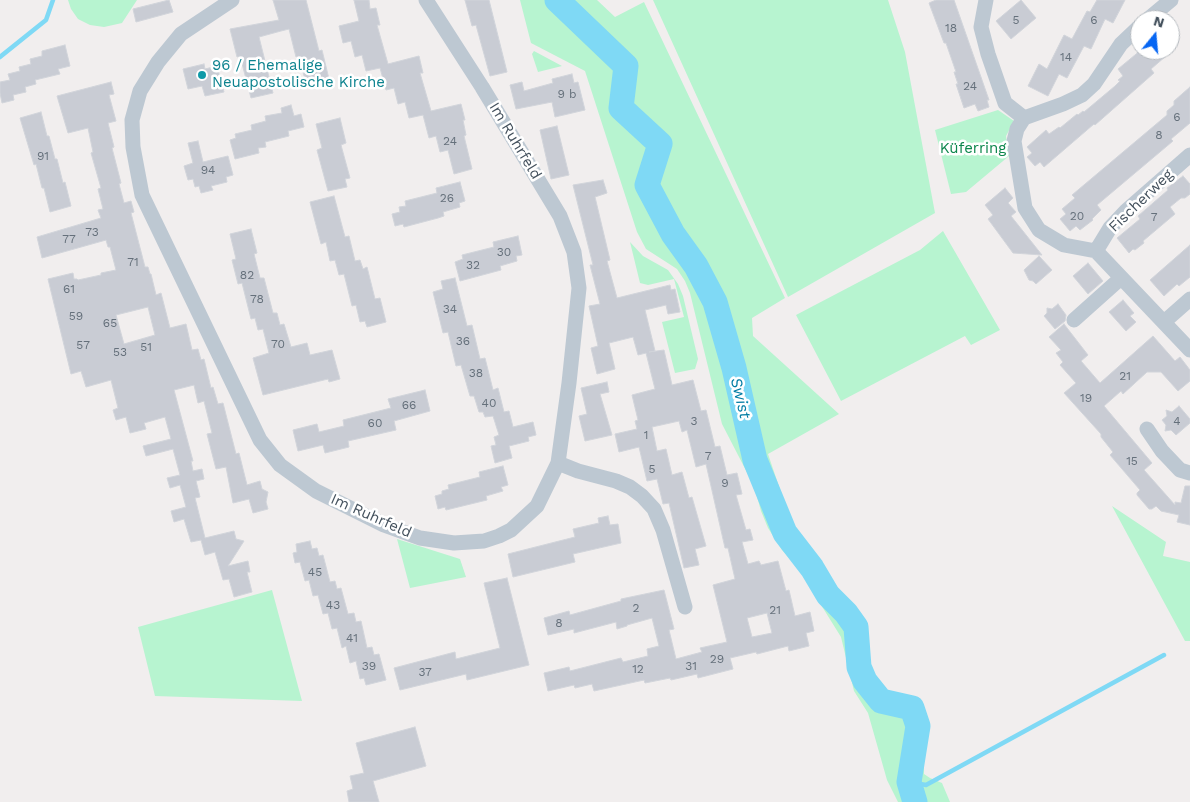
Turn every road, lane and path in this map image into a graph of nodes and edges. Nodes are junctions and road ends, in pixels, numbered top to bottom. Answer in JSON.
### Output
{"nodes":[{"id":1,"x":232,"y":0,"type":"edge"},
{"id":2,"x":426,"y":0,"type":"edge"},
{"id":3,"x":986,"y":0,"type":"edge"},
{"id":4,"x":1171,"y":0,"type":"edge"},
{"id":5,"x":1159,"y":10,"type":"edge"},
{"id":6,"x":1130,"y":35,"type":"edge"},
{"id":7,"x":1024,"y":118,"type":"junction"},
{"id":8,"x":1190,"y":155,"type":"edge"},
{"id":9,"x":1096,"y":251,"type":"junction"},
{"id":10,"x":1121,"y":278,"type":"junction"},
{"id":11,"x":1190,"y":299,"type":"edge"},
{"id":12,"x":1074,"y":320,"type":"dead end"},
{"id":13,"x":1164,"y":322,"type":"junction"},
{"id":14,"x":1190,"y":350,"type":"edge"},
{"id":15,"x":1147,"y":429,"type":"dead end"},
{"id":16,"x":558,"y":463,"type":"junction"},
{"id":17,"x":1190,"y":473,"type":"edge"},
{"id":18,"x":684,"y":607,"type":"dead end"}],
"edges":[{"from":1,"to":16,"type":"street","name":"Im Ruhrfeld"},
{"from":2,"to":16,"type":"street","name":"Im Ruhrfeld"},
{"from":3,"to":7,"type":"street"},
{"from":4,"to":5,"type":"street"},
{"from":6,"to":7,"type":"street"},
{"from":7,"to":9,"type":"street"},
{"from":8,"to":9,"type":"street","name":"Fischerweg"},
{"from":9,"to":10,"type":"street"},
{"from":10,"to":12,"type":"street"},
{"from":10,"to":13,"type":"street"},
{"from":11,"to":13,"type":"street"},
{"from":13,"to":14,"type":"street"},
{"from":15,"to":17,"type":"street"},
{"from":16,"to":18,"type":"street"}]}
